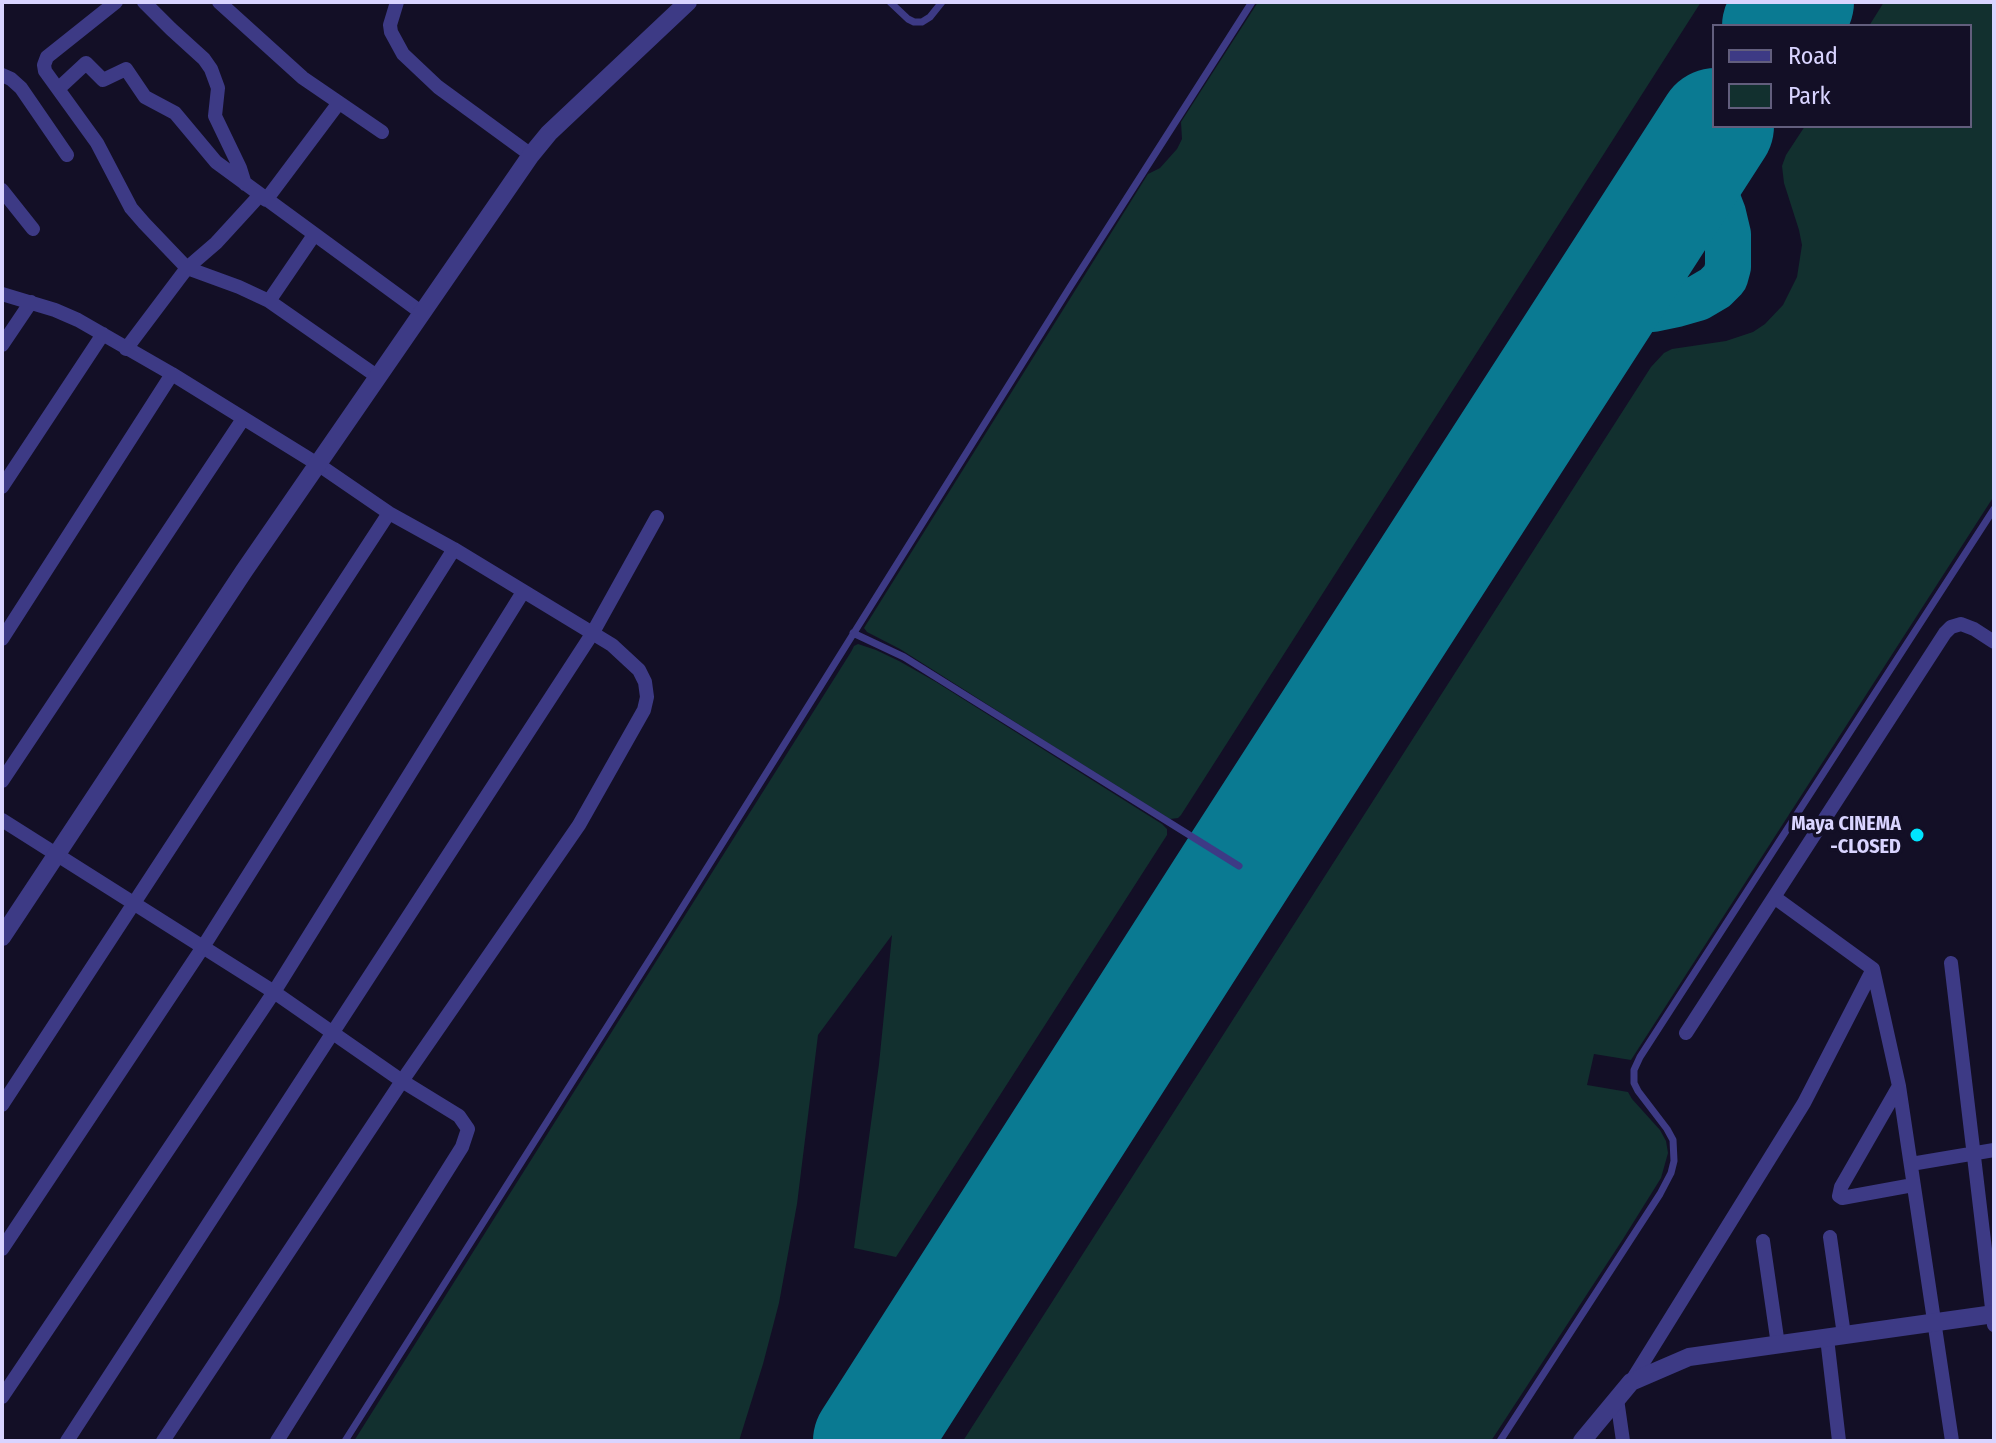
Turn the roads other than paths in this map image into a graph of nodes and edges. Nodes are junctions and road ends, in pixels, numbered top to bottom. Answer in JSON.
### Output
{"nodes":[{"id":1,"x":116,"y":2,"type":"edge"},
{"id":2,"x":144,"y":2,"type":"edge"},
{"id":3,"x":219,"y":2,"type":"edge"},
{"id":4,"x":397,"y":2,"type":"edge"},
{"id":5,"x":688,"y":2,"type":"edge"},
{"id":6,"x":890,"y":2,"type":"edge"},
{"id":7,"x":942,"y":2,"type":"edge"},
{"id":8,"x":1252,"y":2,"type":"edge"},
{"id":9,"x":2,"y":75,"type":"edge"},
{"id":10,"x":58,"y":89,"type":"junction"},
{"id":11,"x":338,"y":104,"type":"junction"},
{"id":12,"x":382,"y":132,"type":"dead end"},
{"id":13,"x":67,"y":155,"type":"dead end"},
{"id":14,"x":531,"y":155,"type":"junction"},
{"id":15,"x":245,"y":184,"type":"junction"},
{"id":16,"x":2,"y":190,"type":"edge"},
{"id":17,"x":263,"y":198,"type":"junction"},
{"id":18,"x":33,"y":229,"type":"dead end"},
{"id":19,"x":314,"y":235,"type":"junction"},
{"id":20,"x":187,"y":268,"type":"junction"},
{"id":21,"x":2,"y":294,"type":"edge"},
{"id":22,"x":269,"y":301,"type":"junction"},
{"id":23,"x":31,"y":302,"type":"junction"},
{"id":24,"x":422,"y":313,"type":"junction"},
{"id":25,"x":103,"y":334,"type":"junction"},
{"id":26,"x":2,"y":345,"type":"edge"},
{"id":27,"x":126,"y":349,"type":"junction"},
{"id":28,"x":172,"y":374,"type":"junction"},
{"id":29,"x":378,"y":377,"type":"junction"},
{"id":30,"x":243,"y":419,"type":"junction"},
{"id":31,"x":319,"y":465,"type":"junction"},
{"id":32,"x":2,"y":487,"type":"edge"},
{"id":33,"x":1994,"y":509,"type":"edge"},
{"id":34,"x":389,"y":513,"type":"junction"},
{"id":35,"x":657,"y":517,"type":"dead end"},
{"id":36,"x":454,"y":549,"type":"junction"},
{"id":37,"x":523,"y":592,"type":"junction"},
{"id":38,"x":853,"y":633,"type":"junction"},
{"id":39,"x":592,"y":634,"type":"junction"},
{"id":40,"x":2,"y":639,"type":"edge"},
{"id":41,"x":1994,"y":642,"type":"edge"},
{"id":42,"x":2,"y":781,"type":"edge"},
{"id":43,"x":2,"y":820,"type":"edge"},
{"id":44,"x":57,"y":854,"type":"junction"},
{"id":45,"x":1239,"y":866,"type":"dead end"},
{"id":46,"x":1774,"y":897,"type":"junction"},
{"id":47,"x":134,"y":903,"type":"junction"},
{"id":48,"x":2,"y":937,"type":"edge"},
{"id":49,"x":203,"y":947,"type":"junction"},
{"id":50,"x":1951,"y":963,"type":"dead end"},
{"id":51,"x":1873,"y":969,"type":"junction"},
{"id":52,"x":274,"y":992,"type":"junction"},
{"id":53,"x":333,"y":1032,"type":"junction"},
{"id":54,"x":1686,"y":1033,"type":"dead end"},
{"id":55,"x":402,"y":1081,"type":"junction"},
{"id":56,"x":1899,"y":1086,"type":"junction"},
{"id":57,"x":2,"y":1105,"type":"edge"},
{"id":58,"x":1994,"y":1150,"type":"edge"},
{"id":59,"x":1973,"y":1155,"type":"junction"},
{"id":60,"x":1911,"y":1164,"type":"junction"},
{"id":61,"x":1913,"y":1185,"type":"junction"},
{"id":62,"x":1830,"y":1237,"type":"dead end"},
{"id":63,"x":1763,"y":1241,"type":"dead end"},
{"id":64,"x":2,"y":1249,"type":"edge"},
{"id":65,"x":1993,"y":1318,"type":"edge"},
{"id":66,"x":1936,"y":1323,"type":"junction"},
{"id":67,"x":1836,"y":1337,"type":"junction"},
{"id":68,"x":1778,"y":1345,"type":"junction"},
{"id":69,"x":1631,"y":1382,"type":"junction"},
{"id":70,"x":2,"y":1397,"type":"edge"},
{"id":71,"x":1617,"y":1399,"type":"junction"},
{"id":72,"x":67,"y":1441,"type":"edge"},
{"id":73,"x":163,"y":1441,"type":"edge"},
{"id":74,"x":277,"y":1441,"type":"edge"},
{"id":75,"x":345,"y":1441,"type":"edge"},
{"id":76,"x":1500,"y":1441,"type":"edge"},
{"id":77,"x":1582,"y":1441,"type":"edge"},
{"id":78,"x":1623,"y":1441,"type":"edge"},
{"id":79,"x":1839,"y":1441,"type":"edge"},
{"id":80,"x":1952,"y":1441,"type":"edge"}],
"edges":[{"from":1,"to":10,"type":"street"},
{"from":2,"to":15,"type":"street"},
{"from":3,"to":11,"type":"street"},
{"from":4,"to":14,"type":"street"},
{"from":5,"to":14,"type":"street"},
{"from":6,"to":7,"type":"lane"},
{"from":8,"to":38,"type":"lane"},
{"from":9,"to":13,"type":"street"},
{"from":10,"to":15,"type":"street"},
{"from":10,"to":20,"type":"street"},
{"from":11,"to":12,"type":"street"},
{"from":11,"to":17,"type":"street"},
{"from":14,"to":24,"type":"street"},
{"from":15,"to":17,"type":"street"},
{"from":16,"to":18,"type":"street"},
{"from":17,"to":19,"type":"street"},
{"from":17,"to":20,"type":"street"},
{"from":19,"to":22,"type":"street"},
{"from":19,"to":24,"type":"street"},
{"from":20,"to":22,"type":"street"},
{"from":20,"to":27,"type":"street"},
{"from":21,"to":23,"type":"street"},
{"from":22,"to":29,"type":"street"},
{"from":23,"to":25,"type":"street"},
{"from":23,"to":26,"type":"street"},
{"from":24,"to":29,"type":"street"},
{"from":25,"to":27,"type":"street"},
{"from":25,"to":32,"type":"street"},
{"from":27,"to":28,"type":"street"},
{"from":28,"to":30,"type":"street"},
{"from":28,"to":40,"type":"street"},
{"from":29,"to":31,"type":"street"},
{"from":30,"to":31,"type":"street"},
{"from":30,"to":42,"type":"street"},
{"from":31,"to":34,"type":"street"},
{"from":31,"to":44,"type":"street"},
{"from":33,"to":76,"type":"lane"},
{"from":34,"to":36,"type":"street"},
{"from":34,"to":47,"type":"street"},
{"from":35,"to":39,"type":"street"},
{"from":36,"to":37,"type":"street"},
{"from":36,"to":49,"type":"street"},
{"from":37,"to":39,"type":"street"},
{"from":37,"to":52,"type":"street"},
{"from":38,"to":45,"type":"lane"},
{"from":38,"to":75,"type":"lane"},
{"from":39,"to":53,"type":"street"},
{"from":39,"to":55,"type":"street"},
{"from":41,"to":46,"type":"street"},
{"from":43,"to":44,"type":"street"},
{"from":44,"to":47,"type":"street"},
{"from":44,"to":48,"type":"street"},
{"from":46,"to":51,"type":"street"},
{"from":46,"to":54,"type":"street"},
{"from":47,"to":49,"type":"street"},
{"from":47,"to":57,"type":"street"},
{"from":49,"to":52,"type":"street"},
{"from":49,"to":64,"type":"street"},
{"from":50,"to":59,"type":"street"},
{"from":51,"to":56,"type":"street"},
{"from":51,"to":69,"type":"street"},
{"from":52,"to":53,"type":"street"},
{"from":52,"to":70,"type":"street"},
{"from":53,"to":55,"type":"street"},
{"from":53,"to":72,"type":"street"},
{"from":55,"to":73,"type":"street"},
{"from":55,"to":74,"type":"street"},
{"from":56,"to":60,"type":"street"},
{"from":56,"to":61,"type":"street"},
{"from":58,"to":59,"type":"street"},
{"from":59,"to":60,"type":"street"},
{"from":59,"to":65,"type":"street"},
{"from":60,"to":61,"type":"street"},
{"from":61,"to":66,"type":"street"},
{"from":62,"to":67,"type":"street"},
{"from":63,"to":68,"type":"street"},
{"from":65,"to":66,"type":"street"},
{"from":66,"to":67,"type":"street"},
{"from":66,"to":80,"type":"street"},
{"from":67,"to":68,"type":"street"},
{"from":67,"to":79,"type":"street"},
{"from":68,"to":69,"type":"street"},
{"from":69,"to":71,"type":"street"},
{"from":71,"to":77,"type":"street"},
{"from":71,"to":78,"type":"street"}]}
